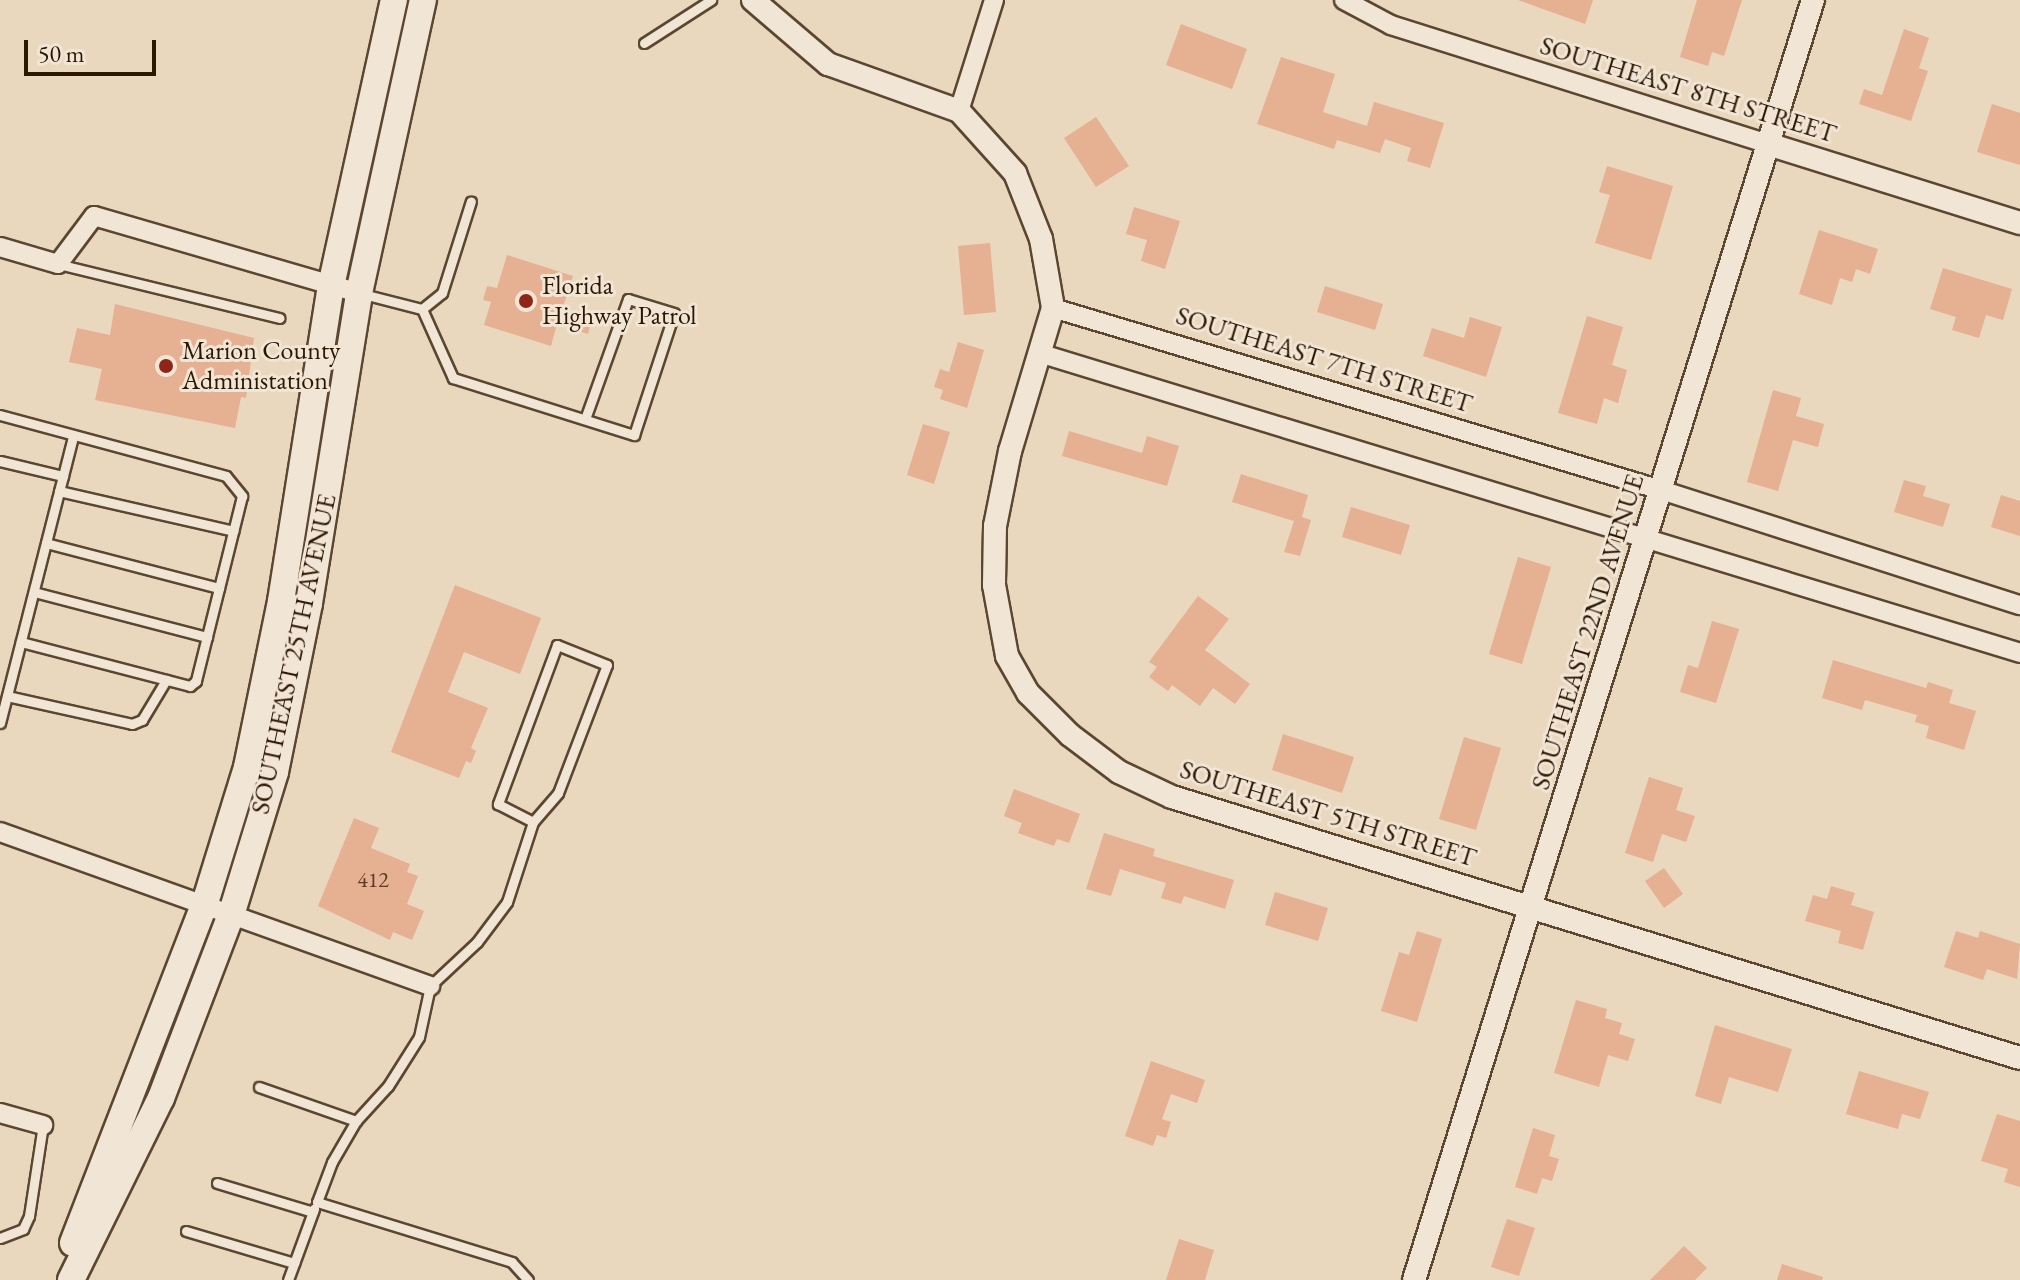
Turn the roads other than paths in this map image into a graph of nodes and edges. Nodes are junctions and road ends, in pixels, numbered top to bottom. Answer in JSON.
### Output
{"nodes":[{"id":1,"x":394,"y":0,"type":"edge"},
{"id":2,"x":423,"y":0,"type":"edge"},
{"id":3,"x":711,"y":0,"type":"edge"},
{"id":4,"x":753,"y":0,"type":"edge"},
{"id":5,"x":994,"y":0,"type":"edge"},
{"id":6,"x":1344,"y":0,"type":"edge"},
{"id":7,"x":1813,"y":0,"type":"edge"},
{"id":8,"x":644,"y":43,"type":"dead end"},
{"id":9,"x":959,"y":111,"type":"junction"},
{"id":10,"x":1768,"y":144,"type":"junction"},
{"id":11,"x":471,"y":201,"type":"dead end"},
{"id":12,"x":2020,"y":223,"type":"edge"},
{"id":13,"x":0,"y":247,"type":"edge"},
{"id":14,"x":58,"y":264,"type":"junction"},
{"id":15,"x":331,"y":286,"type":"junction"},
{"id":16,"x":359,"y":293,"type":"junction"},
{"id":17,"x":1053,"y":308,"type":"junction"},
{"id":18,"x":422,"y":309,"type":"junction"},
{"id":19,"x":279,"y":318,"type":"dead end"},
{"id":20,"x":1039,"y":353,"type":"junction"},
{"id":21,"x":0,"y":415,"type":"edge"},
{"id":22,"x":585,"y":419,"type":"junction"},
{"id":23,"x":73,"y":436,"type":"junction"},
{"id":24,"x":0,"y":461,"type":"edge"},
{"id":25,"x":63,"y":476,"type":"junction"},
{"id":26,"x":1661,"y":490,"type":"junction"},
{"id":27,"x":59,"y":491,"type":"junction"},
{"id":28,"x":233,"y":531,"type":"junction"},
{"id":29,"x":1646,"y":537,"type":"junction"},
{"id":30,"x":46,"y":543,"type":"junction"},
{"id":31,"x":219,"y":588,"type":"junction"},
{"id":32,"x":34,"y":592,"type":"junction"},
{"id":33,"x":2020,"y":605,"type":"edge"},
{"id":34,"x":207,"y":637,"type":"junction"},
{"id":35,"x":21,"y":642,"type":"junction"},
{"id":36,"x":2020,"y":653,"type":"edge"},
{"id":37,"x":166,"y":680,"type":"junction"},
{"id":38,"x":7,"y":696,"type":"junction"},
{"id":39,"x":0,"y":723,"type":"edge"},
{"id":40,"x":533,"y":822,"type":"junction"},
{"id":41,"x":0,"y":832,"type":"edge"},
{"id":42,"x":205,"y":903,"type":"junction"},
{"id":43,"x":1534,"y":905,"type":"junction"},
{"id":44,"x":232,"y":912,"type":"junction"},
{"id":45,"x":430,"y":986,"type":"junction"},
{"id":46,"x":2020,"y":1058,"type":"edge"},
{"id":47,"x":259,"y":1087,"type":"dead end"},
{"id":48,"x":0,"y":1113,"type":"edge"},
{"id":49,"x":356,"y":1121,"type":"junction"},
{"id":50,"x":43,"y":1125,"type":"joint"},
{"id":51,"x":217,"y":1183,"type":"dead end"},
{"id":52,"x":315,"y":1207,"type":"junction"},
{"id":53,"x":186,"y":1231,"type":"dead end"},
{"id":54,"x":0,"y":1238,"type":"edge"},
{"id":55,"x":294,"y":1263,"type":"junction"},
{"id":56,"x":58,"y":1280,"type":"edge"},
{"id":57,"x":71,"y":1280,"type":"edge"},
{"id":58,"x":288,"y":1280,"type":"edge"},
{"id":59,"x":528,"y":1280,"type":"edge"},
{"id":60,"x":1414,"y":1280,"type":"edge"}],
"edges":[{"from":1,"to":15,"type":"main road","name":"SOUTHEAST 25TH AVENUE"},
{"from":2,"to":16,"type":"main road","name":"SOUTHEAST 25TH AVENUE"},
{"from":3,"to":8,"type":"lane"},
{"from":4,"to":9,"type":"street"},
{"from":5,"to":9,"type":"street"},
{"from":6,"to":10,"type":"street","name":"SOUTHEAST 8TH STREET"},
{"from":7,"to":10,"type":"street","name":"SOUTHEAST 22ND AVENUE"},
{"from":9,"to":17,"type":"street"},
{"from":10,"to":12,"type":"street","name":"SOUTHEAST 8TH STREET"},
{"from":10,"to":26,"type":"street","name":"SOUTHEAST 22ND AVENUE"},
{"from":11,"to":18,"type":"lane"},
{"from":13,"to":14,"type":"street"},
{"from":14,"to":15,"type":"street"},
{"from":14,"to":19,"type":"lane"},
{"from":15,"to":16,"type":"street"},
{"from":15,"to":42,"type":"main road","name":"SOUTHEAST 25TH AVENUE"},
{"from":16,"to":18,"type":"lane"},
{"from":16,"to":44,"type":"main road","name":"SOUTHEAST 25TH AVENUE"},
{"from":17,"to":20,"type":"street","name":"SOUTHEAST 5TH STREET"},
{"from":17,"to":26,"type":"street","name":"SOUTHEAST 7TH STREET"},
{"from":18,"to":22,"type":"lane"},
{"from":20,"to":29,"type":"street"},
{"from":20,"to":43,"type":"street","name":"SOUTHEAST 5TH STREET"},
{"from":21,"to":23,"type":"lane"},
{"from":22,"to":22,"type":"lane"},
{"from":23,"to":25,"type":"lane"},
{"from":23,"to":28,"type":"lane"},
{"from":24,"to":25,"type":"lane"},
{"from":25,"to":27,"type":"lane"},
{"from":26,"to":29,"type":"street","name":"SOUTHEAST 22ND AVENUE"},
{"from":26,"to":33,"type":"street","name":"SOUTHEAST 7TH STREET"},
{"from":27,"to":28,"type":"lane"},
{"from":27,"to":30,"type":"lane"},
{"from":28,"to":31,"type":"lane"},
{"from":29,"to":36,"type":"street"},
{"from":29,"to":43,"type":"street","name":"SOUTHEAST 22ND AVENUE"},
{"from":30,"to":31,"type":"lane"},
{"from":30,"to":32,"type":"lane"},
{"from":31,"to":34,"type":"lane"},
{"from":32,"to":34,"type":"lane"},
{"from":32,"to":35,"type":"lane"},
{"from":34,"to":37,"type":"lane"},
{"from":35,"to":37,"type":"lane"},
{"from":35,"to":38,"type":"lane"},
{"from":37,"to":38,"type":"lane"},
{"from":38,"to":39,"type":"lane"},
{"from":40,"to":40,"type":"lane"},
{"from":40,"to":45,"type":"lane"},
{"from":41,"to":42,"type":"street"},
{"from":42,"to":44,"type":"street"},
{"from":42,"to":56,"type":"main road","name":"SOUTHEAST 25TH AVENUE"},
{"from":43,"to":46,"type":"street","name":"SOUTHEAST 5TH STREET"},
{"from":43,"to":60,"type":"street","name":"SOUTHEAST 22ND AVENUE"},
{"from":44,"to":45,"type":"street"},
{"from":44,"to":57,"type":"main road","name":"SOUTHEAST 25TH AVENUE"},
{"from":45,"to":49,"type":"lane"},
{"from":47,"to":49,"type":"lane"},
{"from":48,"to":50,"type":"street"},
{"from":49,"to":52,"type":"lane"},
{"from":50,"to":54,"type":"lane"},
{"from":51,"to":52,"type":"lane"},
{"from":52,"to":55,"type":"lane"},
{"from":52,"to":59,"type":"lane"},
{"from":53,"to":55,"type":"lane"},
{"from":55,"to":58,"type":"lane"}]}
